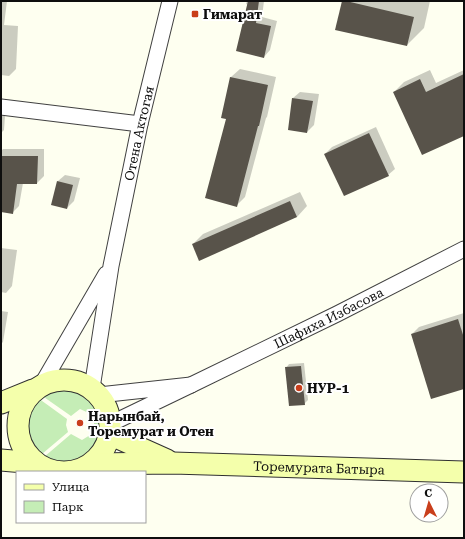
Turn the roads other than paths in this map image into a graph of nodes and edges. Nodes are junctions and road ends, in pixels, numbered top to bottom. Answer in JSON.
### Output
{"nodes":[{"id":1,"x":170,"y":1,"type":"edge"},
{"id":2,"x":1,"y":107,"type":"edge"},
{"id":3,"x":140,"y":124,"type":"junction"},
{"id":4,"x":464,"y":249,"type":"edge"},
{"id":5,"x":111,"y":266,"type":"junction"},
{"id":6,"x":191,"y":385,"type":"junction"},
{"id":7,"x":38,"y":387,"type":"junction"},
{"id":8,"x":95,"y":392,"type":"junction"},
{"id":9,"x":1,"y":403,"type":"edge"},
{"id":10,"x":110,"y":429,"type":"junction"},
{"id":11,"x":1,"y":460,"type":"edge"},
{"id":12,"x":36,"y":463,"type":"junction"},
{"id":13,"x":173,"y":463,"type":"junction"},
{"id":14,"x":91,"y":464,"type":"junction"},
{"id":15,"x":55,"y":471,"type":"edge"},
{"id":16,"x":74,"y":471,"type":"edge"},
{"id":17,"x":464,"y":472,"type":"edge"}],
"edges":[{"from":1,"to":3,"type":"street","name":"Отена Актогая"},
{"from":2,"to":3,"type":"street"},
{"from":3,"to":5,"type":"street","name":"Отена Актогая"},
{"from":4,"to":6,"type":"street","name":"Шафиха Избасова"},
{"from":5,"to":7,"type":"street","name":"Отена Актогая"},
{"from":5,"to":8,"type":"street","name":"Отена Актогая"},
{"from":6,"to":8,"type":"street"},
{"from":6,"to":10,"type":"street","name":"Шафиха Избасова"},
{"from":7,"to":8,"type":"street"},
{"from":7,"to":9,"type":"street"},
{"from":7,"to":12,"type":"street"},
{"from":8,"to":10,"type":"street"},
{"from":10,"to":13,"type":"street"},
{"from":10,"to":14,"type":"street"},
{"from":11,"to":12,"type":"street"},
{"from":12,"to":15,"type":"street"},
{"from":13,"to":14,"type":"street","name":"Торемурата Батыра"},
{"from":13,"to":17,"type":"street","name":"Торемурата Батыра"},
{"from":14,"to":16,"type":"street"}]}
